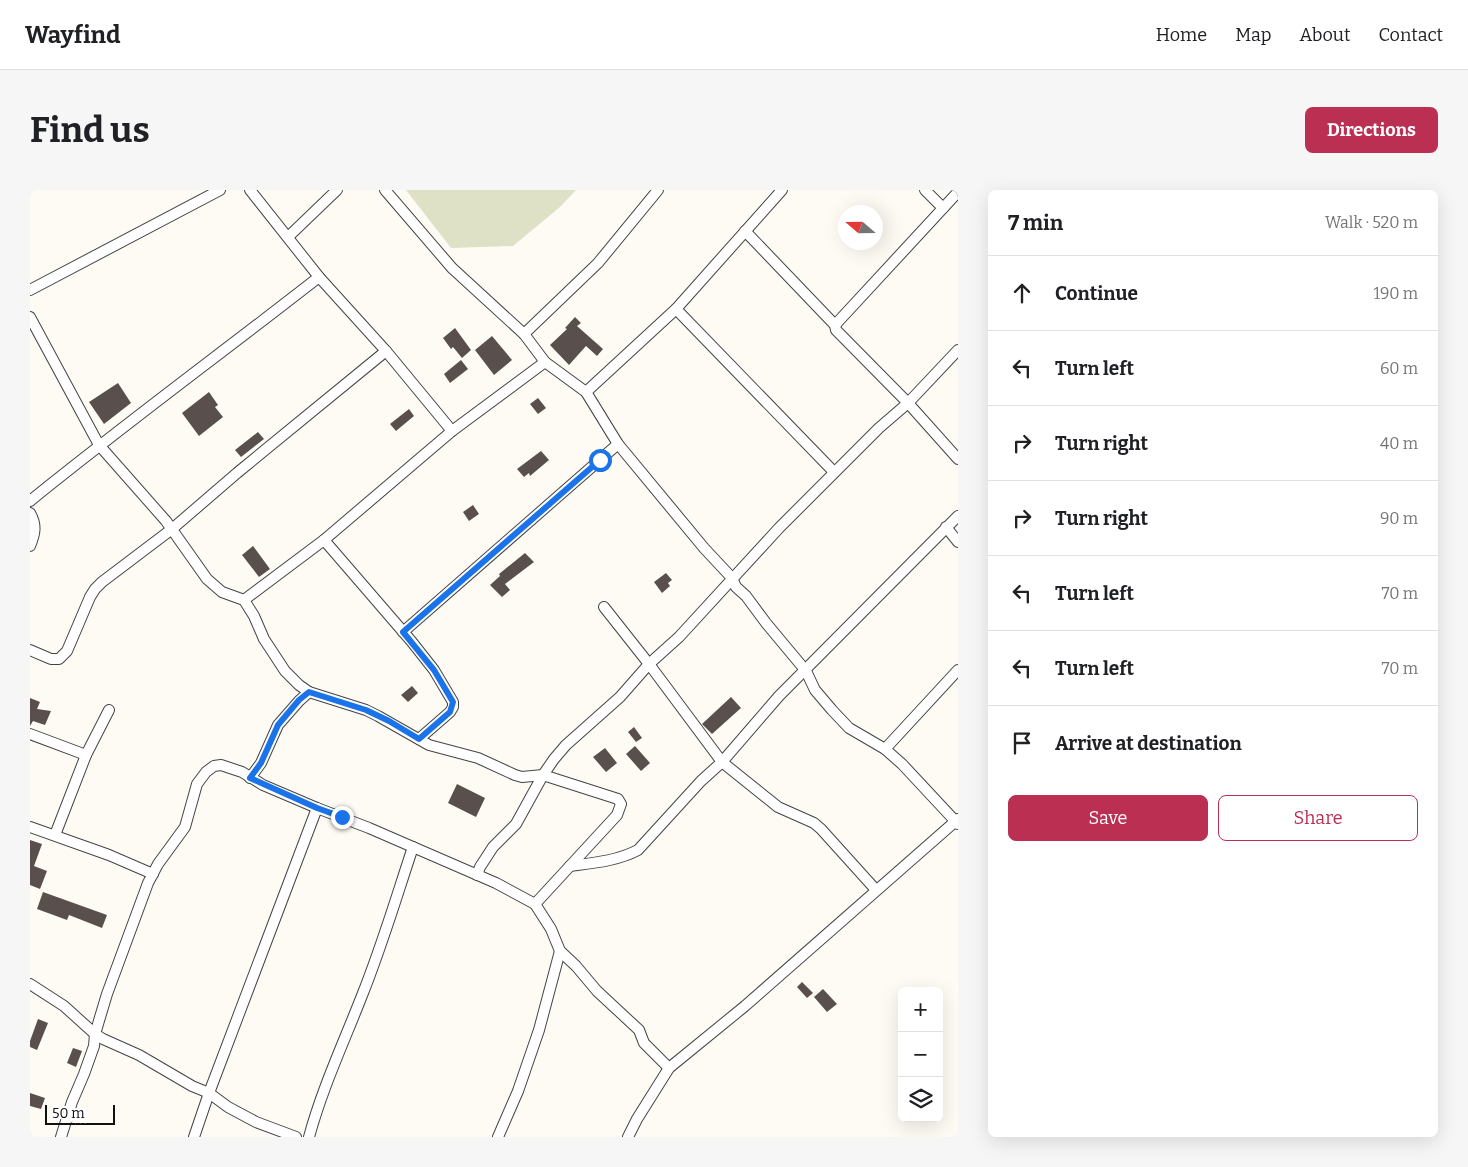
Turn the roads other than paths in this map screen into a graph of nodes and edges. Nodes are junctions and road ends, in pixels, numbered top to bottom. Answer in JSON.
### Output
{"nodes":[{"id":1,"x":220,"y":190,"type":"edge"},
{"id":2,"x":250,"y":190,"type":"edge"},
{"id":3,"x":337,"y":190,"type":"edge"},
{"id":4,"x":385,"y":190,"type":"edge"},
{"id":5,"x":658,"y":190,"type":"edge"},
{"id":6,"x":782,"y":190,"type":"edge"},
{"id":7,"x":925,"y":190,"type":"edge"},
{"id":8,"x":958,"y":192,"type":"edge"},
{"id":9,"x":943,"y":208,"type":"junction"},
{"id":10,"x":745,"y":231,"type":"junction"},
{"id":11,"x":288,"y":237,"type":"junction"},
{"id":12,"x":319,"y":277,"type":"junction"},
{"id":13,"x":30,"y":290,"type":"edge"},
{"id":14,"x":676,"y":309,"type":"junction"},
{"id":15,"x":30,"y":317,"type":"edge"},
{"id":16,"x":835,"y":325,"type":"junction"},
{"id":17,"x":524,"y":334,"type":"junction"},
{"id":18,"x":958,"y":350,"type":"edge"},
{"id":19,"x":386,"y":351,"type":"junction"},
{"id":20,"x":545,"y":362,"type":"junction"},
{"id":21,"x":586,"y":392,"type":"junction"},
{"id":22,"x":908,"y":403,"type":"junction"},
{"id":23,"x":452,"y":431,"type":"junction"},
{"id":24,"x":618,"y":444,"type":"junction"},
{"id":25,"x":99,"y":445,"type":"junction"},
{"id":26,"x":958,"y":459,"type":"edge"},
{"id":27,"x":834,"y":472,"type":"junction"},
{"id":28,"x":30,"y":501,"type":"edge"},
{"id":29,"x":30,"y":513,"type":"edge"},
{"id":30,"x":958,"y":516,"type":"edge"},
{"id":31,"x":946,"y":527,"type":"junction"},
{"id":32,"x":172,"y":529,"type":"junction"},
{"id":33,"x":324,"y":540,"type":"junction"},
{"id":34,"x":958,"y":542,"type":"edge"},
{"id":35,"x":30,"y":546,"type":"edge"},
{"id":36,"x":732,"y":578,"type":"junction"},
{"id":37,"x":244,"y":600,"type":"junction"},
{"id":38,"x":604,"y":607,"type":"dead end"},
{"id":39,"x":403,"y":632,"type":"junction"},
{"id":40,"x":30,"y":650,"type":"edge"},
{"id":41,"x":650,"y":664,"type":"junction"},
{"id":42,"x":958,"y":670,"type":"edge"},
{"id":43,"x":806,"y":671,"type":"junction"},
{"id":44,"x":309,"y":692,"type":"junction"},
{"id":45,"x":109,"y":710,"type":"dead end"},
{"id":46,"x":30,"y":734,"type":"edge"},
{"id":47,"x":419,"y":739,"type":"junction"},
{"id":48,"x":885,"y":749,"type":"junction"},
{"id":49,"x":86,"y":755,"type":"junction"},
{"id":50,"x":722,"y":762,"type":"junction"},
{"id":51,"x":543,"y":776,"type":"junction"},
{"id":52,"x":250,"y":778,"type":"junction"},
{"id":53,"x":317,"y":808,"type":"junction"},
{"id":54,"x":957,"y":821,"type":"edge"},
{"id":55,"x":30,"y":827,"type":"edge"},
{"id":56,"x":55,"y":835,"type":"junction"},
{"id":57,"x":413,"y":847,"type":"junction"},
{"id":58,"x":570,"y":866,"type":"junction"},
{"id":59,"x":153,"y":874,"type":"junction"},
{"id":60,"x":477,"y":875,"type":"junction"},
{"id":61,"x":876,"y":890,"type":"junction"},
{"id":62,"x":534,"y":904,"type":"junction"},
{"id":63,"x":560,"y":951,"type":"junction"},
{"id":64,"x":30,"y":984,"type":"edge"},
{"id":65,"x":95,"y":1034,"type":"junction"},
{"id":66,"x":669,"y":1068,"type":"junction"},
{"id":67,"x":208,"y":1093,"type":"junction"},
{"id":68,"x":62,"y":1137,"type":"edge"},
{"id":69,"x":194,"y":1137,"type":"edge"},
{"id":70,"x":296,"y":1137,"type":"edge"},
{"id":71,"x":309,"y":1137,"type":"edge"},
{"id":72,"x":498,"y":1137,"type":"edge"},
{"id":73,"x":628,"y":1137,"type":"edge"}],
"edges":[{"from":1,"to":13,"type":"street"},
{"from":2,"to":11,"type":"street"},
{"from":3,"to":11,"type":"street"},
{"from":4,"to":17,"type":"street"},
{"from":5,"to":17,"type":"street"},
{"from":6,"to":10,"type":"street"},
{"from":7,"to":9,"type":"street"},
{"from":8,"to":9,"type":"street"},
{"from":9,"to":16,"type":"street"},
{"from":10,"to":14,"type":"street"},
{"from":10,"to":16,"type":"street"},
{"from":11,"to":12,"type":"street"},
{"from":12,"to":19,"type":"street"},
{"from":12,"to":25,"type":"street"},
{"from":14,"to":21,"type":"street"},
{"from":14,"to":27,"type":"street"},
{"from":15,"to":25,"type":"street"},
{"from":16,"to":22,"type":"street"},
{"from":17,"to":20,"type":"street"},
{"from":18,"to":22,"type":"street"},
{"from":19,"to":23,"type":"street"},
{"from":19,"to":32,"type":"street"},
{"from":20,"to":21,"type":"street"},
{"from":20,"to":23,"type":"street"},
{"from":21,"to":24,"type":"street"},
{"from":22,"to":26,"type":"street"},
{"from":22,"to":27,"type":"street"},
{"from":23,"to":33,"type":"street"},
{"from":24,"to":36,"type":"street"},
{"from":24,"to":39,"type":"street"},
{"from":25,"to":28,"type":"street"},
{"from":25,"to":32,"type":"street"},
{"from":27,"to":36,"type":"street"},
{"from":29,"to":35,"type":"street"},
{"from":30,"to":31,"type":"street"},
{"from":31,"to":34,"type":"street"},
{"from":31,"to":43,"type":"street"},
{"from":32,"to":37,"type":"street"},
{"from":32,"to":40,"type":"street"},
{"from":33,"to":37,"type":"street"},
{"from":33,"to":39,"type":"street"},
{"from":36,"to":41,"type":"street"},
{"from":36,"to":43,"type":"street"},
{"from":37,"to":44,"type":"street"},
{"from":38,"to":41,"type":"street"},
{"from":39,"to":47,"type":"street"},
{"from":41,"to":50,"type":"street"},
{"from":41,"to":51,"type":"street"},
{"from":42,"to":48,"type":"street"},
{"from":43,"to":48,"type":"street"},
{"from":43,"to":50,"type":"street"},
{"from":44,"to":47,"type":"street"},
{"from":44,"to":52,"type":"street"},
{"from":45,"to":49,"type":"street"},
{"from":46,"to":49,"type":"street"},
{"from":47,"to":51,"type":"street"},
{"from":48,"to":54,"type":"street"},
{"from":49,"to":56,"type":"street"},
{"from":50,"to":58,"type":"street"},
{"from":50,"to":61,"type":"street"},
{"from":51,"to":58,"type":"street"},
{"from":51,"to":60,"type":"street"},
{"from":52,"to":53,"type":"street"},
{"from":52,"to":59,"type":"street"},
{"from":53,"to":57,"type":"street"},
{"from":53,"to":67,"type":"street"},
{"from":54,"to":61,"type":"street"},
{"from":55,"to":56,"type":"street"},
{"from":56,"to":59,"type":"street"},
{"from":57,"to":60,"type":"street"},
{"from":57,"to":71,"type":"street"},
{"from":58,"to":62,"type":"street"},
{"from":59,"to":65,"type":"street"},
{"from":60,"to":62,"type":"street"},
{"from":61,"to":66,"type":"street"},
{"from":62,"to":63,"type":"street"},
{"from":63,"to":66,"type":"street"},
{"from":63,"to":72,"type":"street"},
{"from":64,"to":65,"type":"street"},
{"from":65,"to":67,"type":"street"},
{"from":65,"to":68,"type":"street"},
{"from":66,"to":73,"type":"street"},
{"from":67,"to":69,"type":"street"},
{"from":67,"to":70,"type":"street"}]}
